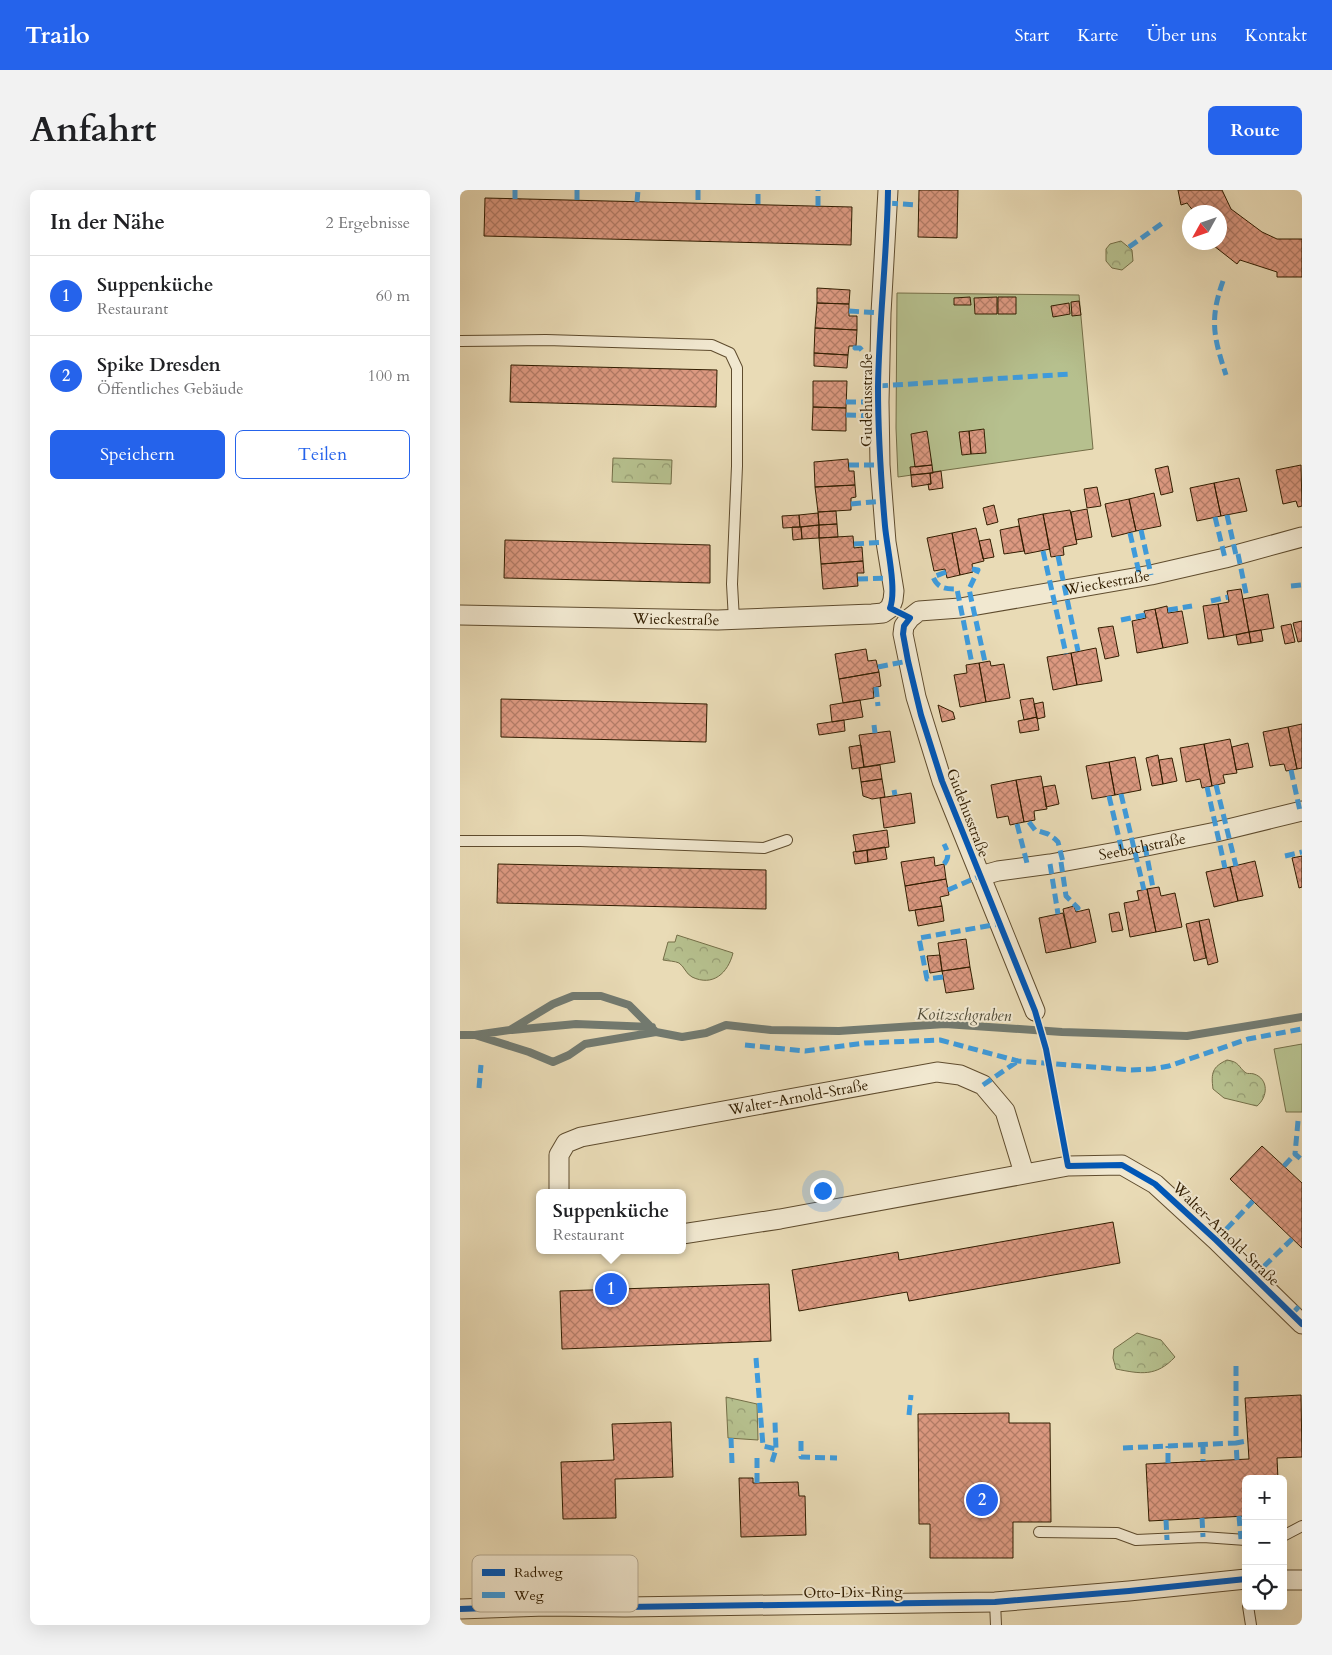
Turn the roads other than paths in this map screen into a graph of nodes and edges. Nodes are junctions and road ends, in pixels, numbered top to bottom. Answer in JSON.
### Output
{"nodes":[{"id":1,"x":888,"y":190,"type":"edge"},
{"id":2,"x":460,"y":341,"type":"edge"},
{"id":3,"x":1302,"y":537,"type":"edge"},
{"id":4,"x":890,"y":608,"type":"joint"},
{"id":5,"x":460,"y":615,"type":"edge"},
{"id":6,"x":910,"y":618,"type":"joint"},
{"id":7,"x":734,"y":620,"type":"junction"},
{"id":8,"x":1302,"y":810,"type":"edge"},
{"id":9,"x":787,"y":840,"type":"dead end"},
{"id":10,"x":460,"y":841,"type":"edge"},
{"id":11,"x":980,"y":876,"type":"junction"},
{"id":12,"x":1035,"y":1012,"type":"dead end"},
{"id":13,"x":1024,"y":1173,"type":"junction"},
{"id":14,"x":559,"y":1189,"type":"edge"},
{"id":15,"x":686,"y":1233,"type":"edge"},
{"id":16,"x":1302,"y":1324,"type":"edge"},
{"id":17,"x":1302,"y":1526,"type":"edge"},
{"id":18,"x":1040,"y":1532,"type":"dead end"},
{"id":19,"x":1287,"y":1534,"type":"edge"},
{"id":20,"x":1242,"y":1540,"type":"edge"},
{"id":21,"x":1287,"y":1580,"type":"edge"},
{"id":22,"x":1302,"y":1580,"type":"edge"},
{"id":23,"x":1242,"y":1583,"type":"edge"},
{"id":24,"x":995,"y":1602,"type":"junction"},
{"id":25,"x":638,"y":1606,"type":"edge"},
{"id":26,"x":1249,"y":1610,"type":"edge"},
{"id":27,"x":996,"y":1625,"type":"edge"},
{"id":28,"x":1251,"y":1625,"type":"edge"}],
"edges":[{"from":1,"to":4,"type":"street","name":"Gudehusstraße"},
{"from":2,"to":7,"type":"lane"},
{"from":3,"to":6,"type":"street","name":"Wieckestraße"},
{"from":4,"to":7,"type":"street","name":"Wieckestraße"},
{"from":5,"to":7,"type":"street","name":"Wieckestraße"},
{"from":6,"to":11,"type":"street","name":"Gudehusstraße"},
{"from":8,"to":11,"type":"street","name":"Seebachstraße"},
{"from":9,"to":10,"type":"lane"},
{"from":11,"to":12,"type":"street","name":"Gudehusstraße"},
{"from":13,"to":14,"type":"street","name":"Walter-Arnold-Straße"},
{"from":13,"to":15,"type":"street","name":"Walter-Arnold-Straße"},
{"from":13,"to":16,"type":"street","name":"Walter-Arnold-Straße"},
{"from":17,"to":19,"type":"lane"},
{"from":18,"to":20,"type":"lane"},
{"from":21,"to":22,"type":"street"},
{"from":23,"to":24,"type":"street","name":"Otto-Dix-Ring"},
{"from":24,"to":25,"type":"street","name":"Otto-Dix-Ring"},
{"from":24,"to":27,"type":"lane"},
{"from":26,"to":28,"type":"lane"}]}
